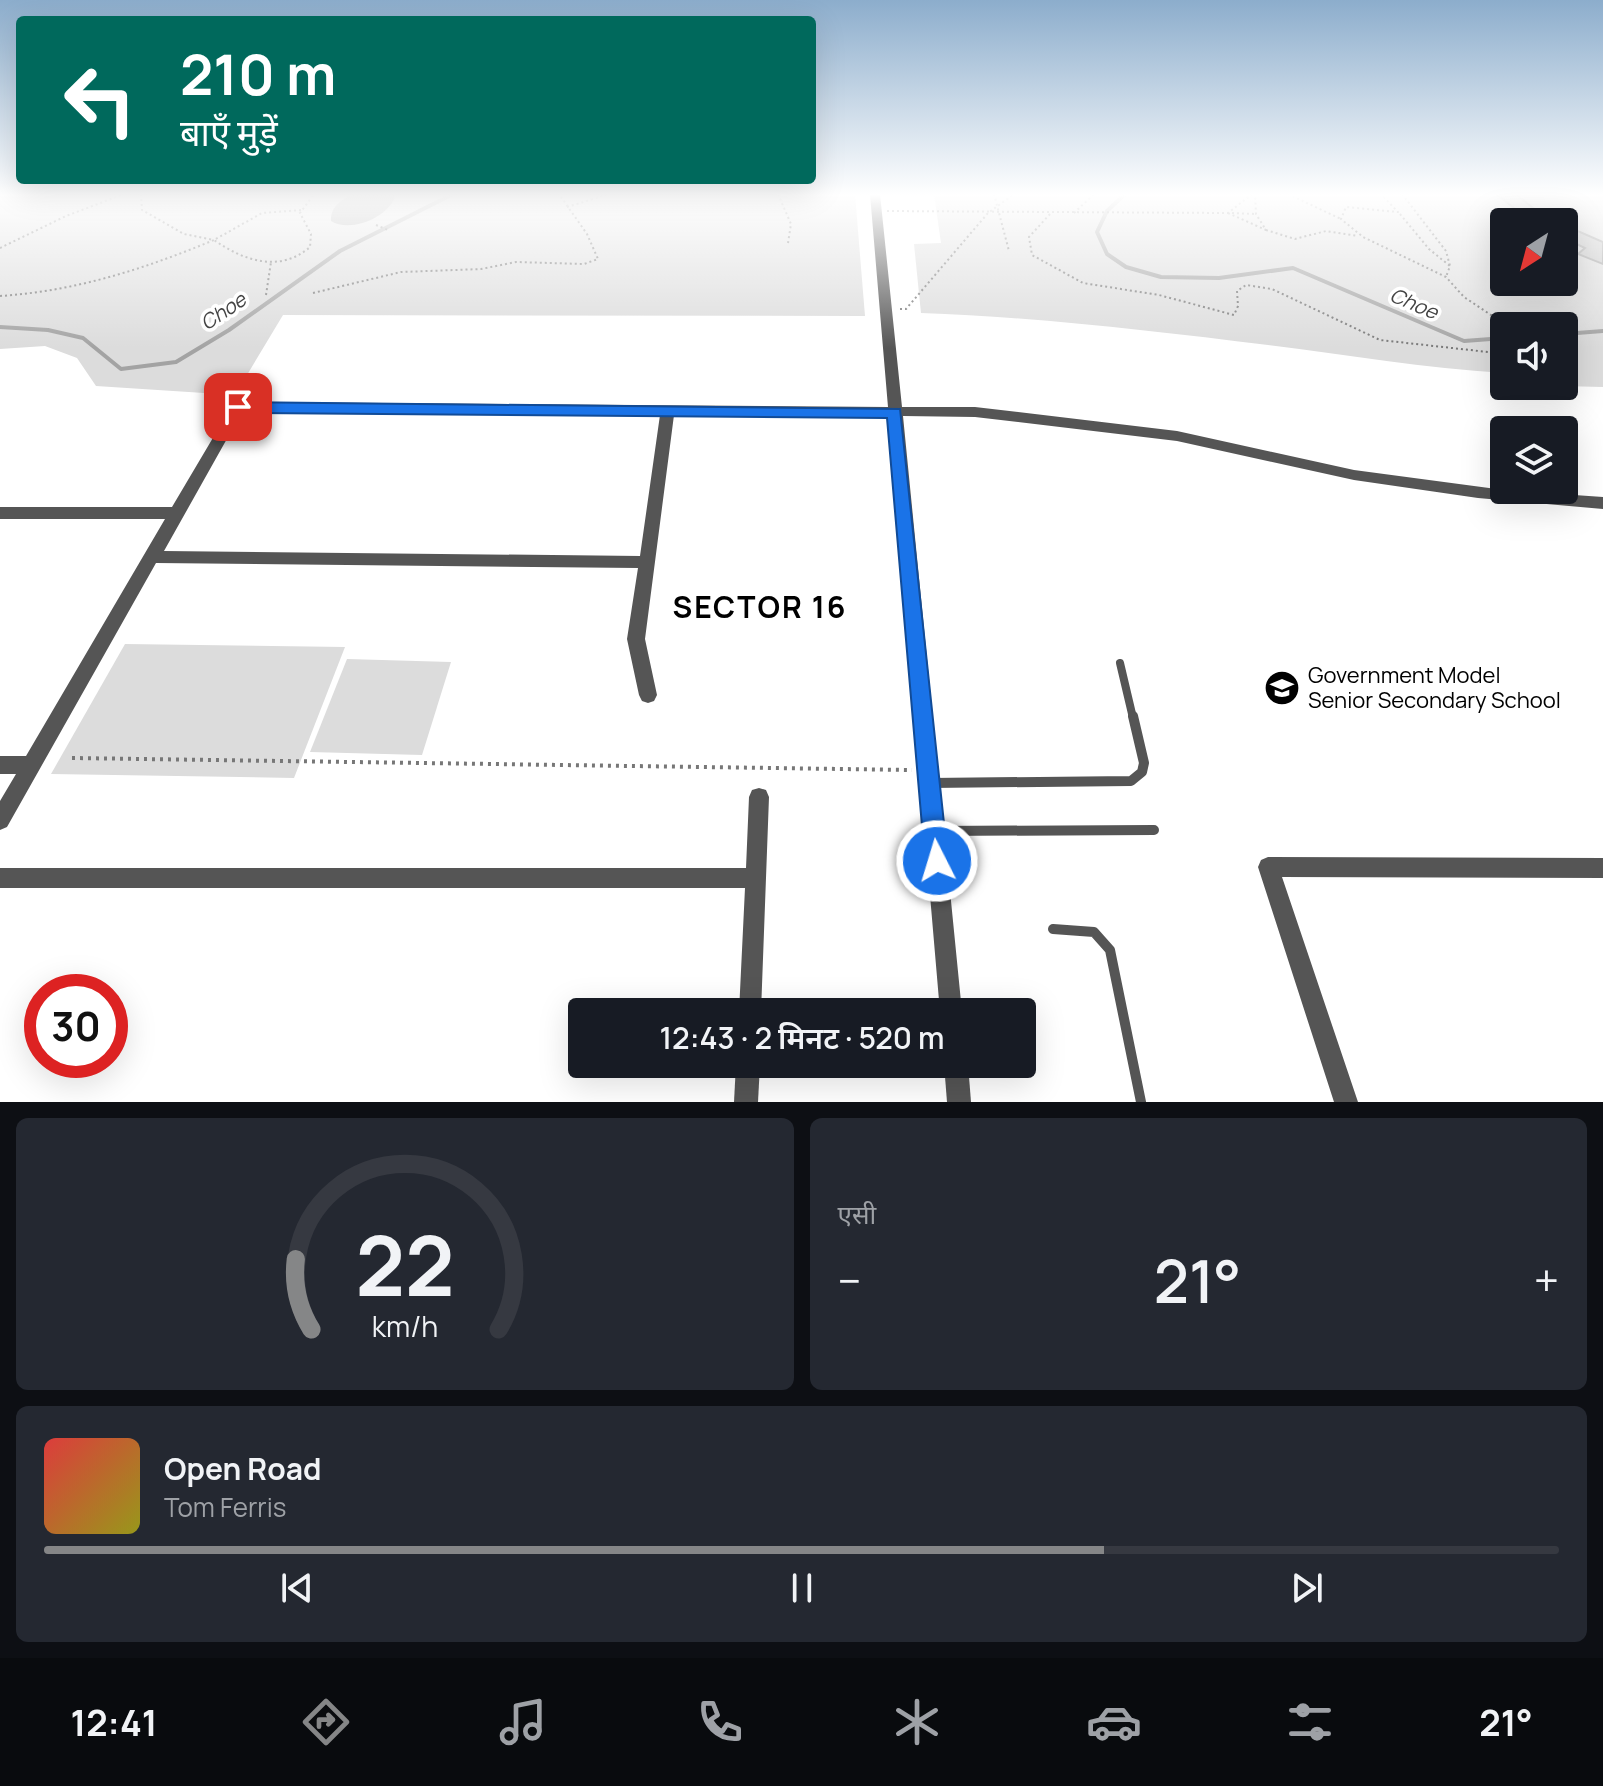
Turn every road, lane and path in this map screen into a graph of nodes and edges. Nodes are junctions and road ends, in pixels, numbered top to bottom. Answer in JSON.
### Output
{"nodes":[{"id":1,"x":200,"y":245,"type":"edge"},
{"id":2,"x":223,"y":245,"type":"edge"},
{"id":3,"x":310,"y":245,"type":"edge"},
{"id":4,"x":595,"y":245,"type":"edge"},
{"id":5,"x":879,"y":245,"type":"edge"},
{"id":6,"x":960,"y":245,"type":"edge"},
{"id":7,"x":1007,"y":245,"type":"edge"},
{"id":8,"x":1030,"y":245,"type":"edge"},
{"id":9,"x":1380,"y":245,"type":"edge"},
{"id":10,"x":1426,"y":245,"type":"edge"},
{"id":11,"x":1442,"y":245,"type":"edge"},
{"id":12,"x":1009,"y":251,"type":"dead end"},
{"id":13,"x":271,"y":262,"type":"junction"},
{"id":14,"x":1450,"y":266,"type":"junction"},
{"id":15,"x":1446,"y":277,"type":"junction"},
{"id":16,"x":313,"y":293,"type":"dead end"},
{"id":17,"x":266,"y":295,"type":"dead end"},
{"id":18,"x":0,"y":296,"type":"edge"},
{"id":19,"x":885,"y":310,"type":"junction"},
{"id":20,"x":668,"y":411,"type":"junction"},
{"id":21,"x":894,"y":413,"type":"junction"},
{"id":22,"x":1603,"y":503,"type":"edge"},
{"id":23,"x":0,"y":513,"type":"edge"},
{"id":24,"x":177,"y":513,"type":"junction"},
{"id":25,"x":152,"y":557,"type":"junction"},
{"id":26,"x":646,"y":562,"type":"junction"},
{"id":27,"x":1120,"y":663,"type":"dead end"},
{"id":28,"x":648,"y":695,"type":"dead end"},
{"id":29,"x":72,"y":758,"type":"dead end"},
{"id":30,"x":0,"y":765,"type":"edge"},
{"id":31,"x":32,"y":765,"type":"junction"},
{"id":32,"x":928,"y":777,"type":"junction"},
{"id":33,"x":759,"y":797,"type":"dead end"},
{"id":34,"x":0,"y":820,"type":"edge"},
{"id":35,"x":1154,"y":830,"type":"dead end"},
{"id":36,"x":934,"y":831,"type":"junction"},
{"id":37,"x":1603,"y":868,"type":"edge"},
{"id":38,"x":0,"y":878,"type":"edge"},
{"id":39,"x":756,"y":878,"type":"junction"},
{"id":40,"x":1053,"y":929,"type":"dead end"},
{"id":41,"x":751,"y":998,"type":"edge"},
{"id":42,"x":950,"y":998,"type":"edge"},
{"id":43,"x":747,"y":1078,"type":"edge"},
{"id":44,"x":957,"y":1078,"type":"edge"},
{"id":45,"x":746,"y":1102,"type":"edge"},
{"id":46,"x":959,"y":1102,"type":"edge"},
{"id":47,"x":1141,"y":1102,"type":"edge"},
{"id":48,"x":1346,"y":1102,"type":"edge"}],
"edges":[{"from":1,"to":18,"type":"path"},
{"from":2,"to":13,"type":"path"},
{"from":3,"to":13,"type":"path"},
{"from":4,"to":16,"type":"path"},
{"from":5,"to":19,"type":"street"},
{"from":6,"to":19,"type":"path"},
{"from":7,"to":12,"type":"path"},
{"from":8,"to":15,"type":"path"},
{"from":9,"to":15,"type":"path"},
{"from":10,"to":14,"type":"path"},
{"from":11,"to":14,"type":"path"},
{"from":13,"to":17,"type":"path"},
{"from":14,"to":15,"type":"path"},
{"from":19,"to":21,"type":"street"},
{"from":20,"to":21,"type":"street"},
{"from":20,"to":24,"type":"street"},
{"from":20,"to":26,"type":"street"},
{"from":21,"to":22,"type":"street"},
{"from":21,"to":32,"type":"street"},
{"from":23,"to":24,"type":"street"},
{"from":24,"to":25,"type":"street"},
{"from":25,"to":26,"type":"street"},
{"from":25,"to":31,"type":"street"},
{"from":26,"to":28,"type":"street"},
{"from":27,"to":32,"type":"lane"},
{"from":29,"to":32,"type":"path"},
{"from":30,"to":31,"type":"street"},
{"from":31,"to":34,"type":"street"},
{"from":32,"to":36,"type":"street"},
{"from":33,"to":39,"type":"street"},
{"from":35,"to":36,"type":"lane"},
{"from":36,"to":42,"type":"street"},
{"from":37,"to":48,"type":"street"},
{"from":38,"to":39,"type":"street"},
{"from":39,"to":41,"type":"street"},
{"from":40,"to":47,"type":"lane"},
{"from":43,"to":45,"type":"street"},
{"from":44,"to":46,"type":"street"}]}
